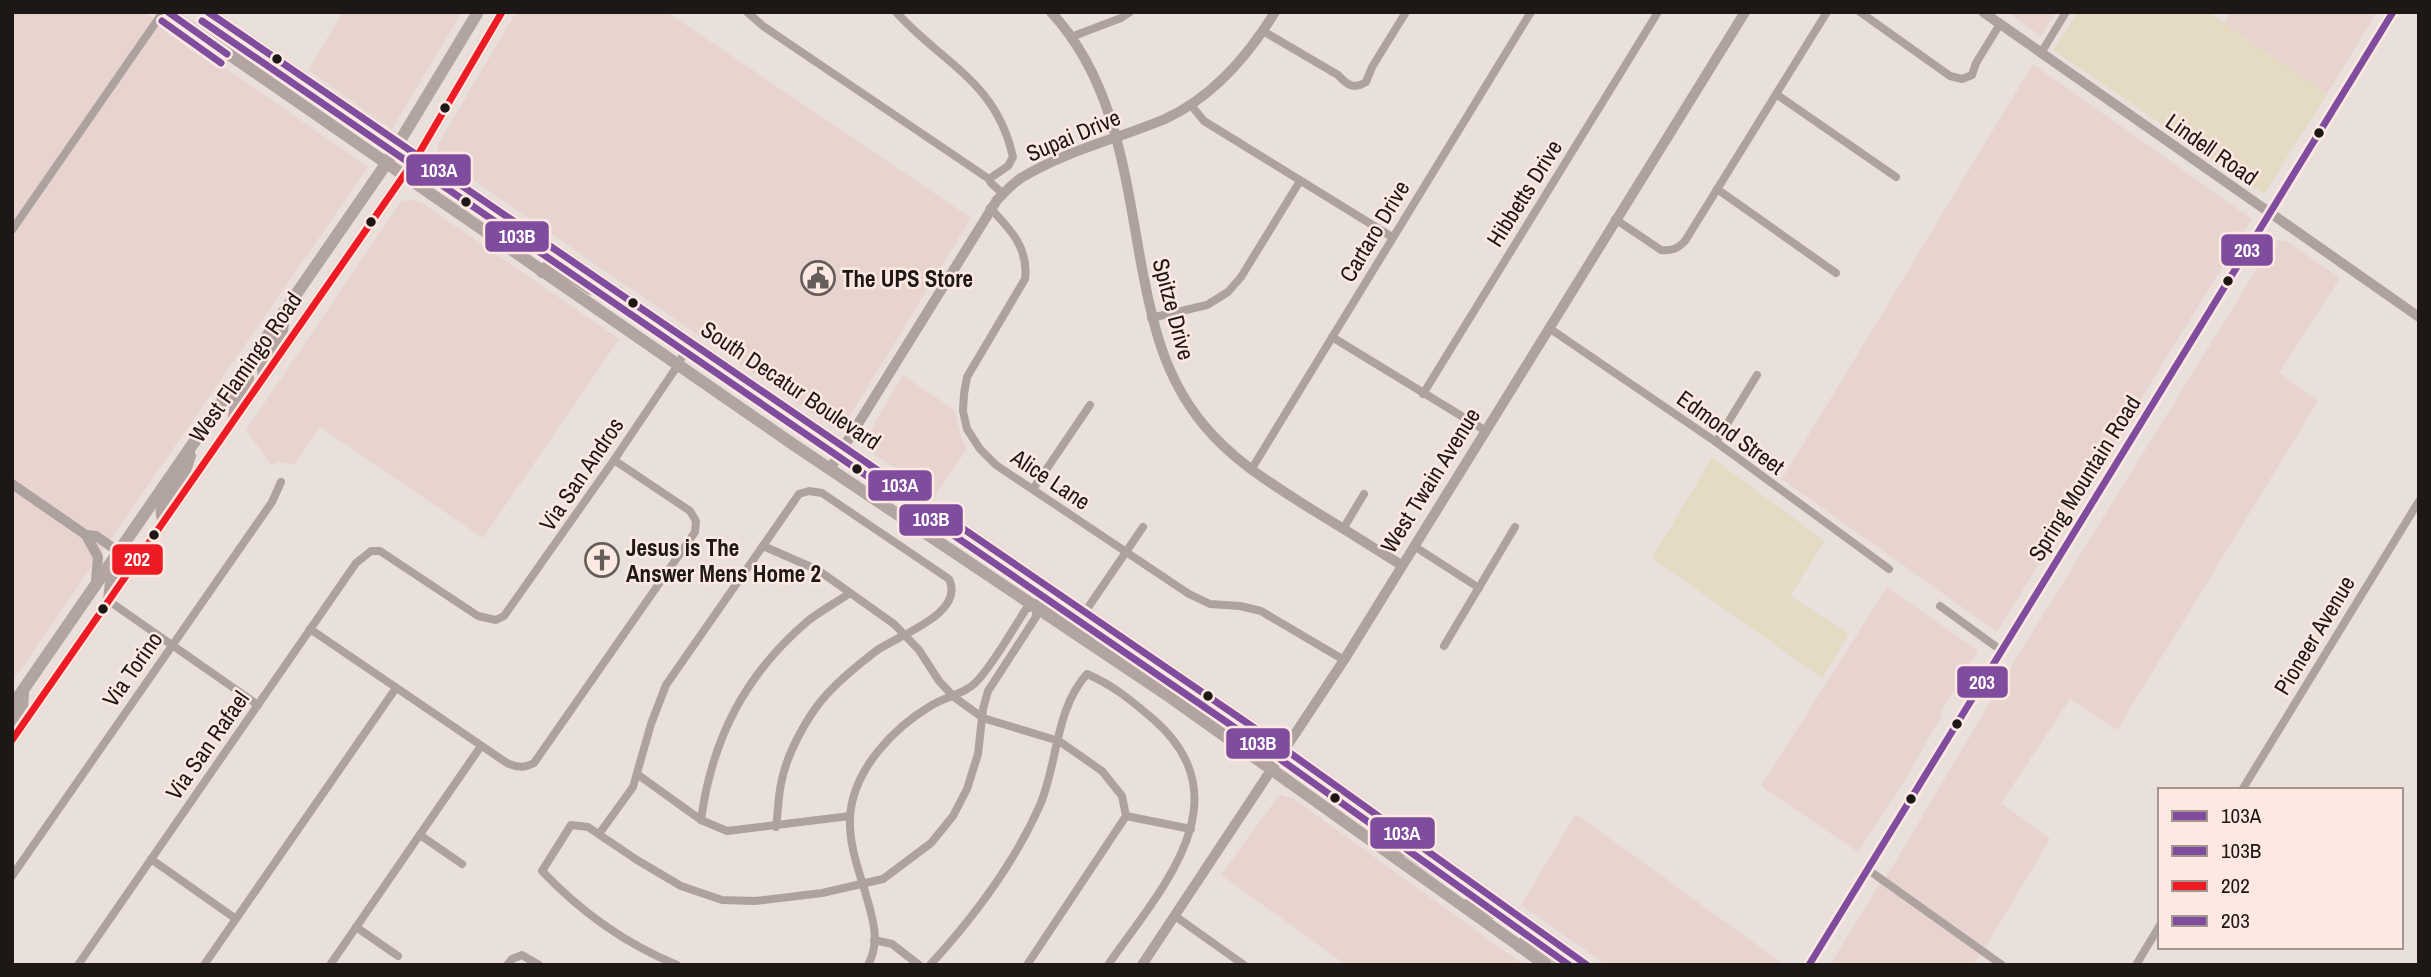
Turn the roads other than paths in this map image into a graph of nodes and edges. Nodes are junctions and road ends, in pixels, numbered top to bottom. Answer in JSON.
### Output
{"nodes":[{"id":1,"x":166,"y":12,"type":"edge"},
{"id":2,"x":208,"y":12,"type":"edge"},
{"id":3,"x":478,"y":12,"type":"edge"},
{"id":4,"x":502,"y":12,"type":"edge"},
{"id":5,"x":747,"y":12,"type":"edge"},
{"id":6,"x":896,"y":12,"type":"edge"},
{"id":7,"x":1051,"y":12,"type":"edge"},
{"id":8,"x":1130,"y":12,"type":"edge"},
{"id":9,"x":1275,"y":12,"type":"edge"},
{"id":10,"x":1406,"y":12,"type":"edge"},
{"id":11,"x":1531,"y":12,"type":"edge"},
{"id":12,"x":1658,"y":12,"type":"edge"},
{"id":13,"x":1745,"y":12,"type":"edge"},
{"id":14,"x":1827,"y":12,"type":"edge"},
{"id":15,"x":1860,"y":12,"type":"edge"},
{"id":16,"x":1983,"y":12,"type":"edge"},
{"id":17,"x":2066,"y":12,"type":"edge"},
{"id":18,"x":2393,"y":12,"type":"edge"},
{"id":19,"x":2000,"y":24,"type":"junction"},
{"id":20,"x":1263,"y":32,"type":"junction"},
{"id":21,"x":1071,"y":37,"type":"junction"},
{"id":22,"x":2041,"y":53,"type":"junction"},
{"id":23,"x":1776,"y":94,"type":"junction"},
{"id":24,"x":1190,"y":104,"type":"junction"},
{"id":25,"x":1117,"y":137,"type":"junction"},
{"id":26,"x":400,"y":143,"type":"junction"},
{"id":27,"x":418,"y":155,"type":"junction"},
{"id":28,"x":386,"y":164,"type":"junction"},
{"id":29,"x":404,"y":176,"type":"junction"},
{"id":30,"x":991,"y":177,"type":"junction"},
{"id":31,"x":1896,"y":177,"type":"dead end"},
{"id":32,"x":1300,"y":181,"type":"junction"},
{"id":33,"x":1717,"y":189,"type":"junction"},
{"id":34,"x":1005,"y":192,"type":"junction"},
{"id":35,"x":990,"y":208,"type":"junction"},
{"id":36,"x":2270,"y":214,"type":"junction"},
{"id":37,"x":1615,"y":219,"type":"junction"},
{"id":38,"x":12,"y":230,"type":"edge"},
{"id":39,"x":1391,"y":237,"type":"junction"},
{"id":40,"x":542,"y":272,"type":"junction"},
{"id":41,"x":1836,"y":273,"type":"dead end"},
{"id":42,"x":618,"y":292,"type":"junction"},
{"id":43,"x":284,"y":313,"type":"junction"},
{"id":44,"x":2419,"y":317,"type":"edge"},
{"id":45,"x":1151,"y":318,"type":"junction"},
{"id":46,"x":1549,"y":328,"type":"junction"},
{"id":47,"x":1332,"y":337,"type":"junction"},
{"id":48,"x":690,"y":341,"type":"junction"},
{"id":49,"x":678,"y":365,"type":"junction"},
{"id":50,"x":243,"y":372,"type":"junction"},
{"id":51,"x":1757,"y":375,"type":"dead end"},
{"id":52,"x":264,"y":377,"type":"junction"},
{"id":53,"x":1423,"y":394,"type":"junction"},
{"id":54,"x":1090,"y":405,"type":"dead end"},
{"id":55,"x":233,"y":421,"type":"junction"},
{"id":56,"x":1486,"y":431,"type":"junction"},
{"id":57,"x":194,"y":442,"type":"junction"},
{"id":58,"x":1716,"y":442,"type":"junction"},
{"id":59,"x":845,"y":447,"type":"junction"},
{"id":60,"x":614,"y":460,"type":"junction"},
{"id":61,"x":830,"y":469,"type":"junction"},
{"id":62,"x":1251,"y":470,"type":"junction"},
{"id":63,"x":281,"y":482,"type":"dead end"},
{"id":64,"x":12,"y":484,"type":"edge"},
{"id":65,"x":1032,"y":489,"type":"junction"},
{"id":66,"x":1364,"y":494,"type":"dead end"},
{"id":67,"x":2419,"y":501,"type":"edge"},
{"id":68,"x":164,"y":521,"type":"junction"},
{"id":69,"x":1143,"y":527,"type":"dead end"},
{"id":70,"x":1515,"y":527,"type":"dead end"},
{"id":71,"x":1343,"y":529,"type":"junction"},
{"id":72,"x":86,"y":535,"type":"junction"},
{"id":73,"x":1414,"y":545,"type":"junction"},
{"id":74,"x":763,"y":546,"type":"junction"},
{"id":75,"x":371,"y":551,"type":"joint"},
{"id":76,"x":119,"y":552,"type":"junction"},
{"id":77,"x":1126,"y":552,"type":"junction"},
{"id":78,"x":1401,"y":565,"type":"junction"},
{"id":79,"x":1889,"y":569,"type":"dead end"},
{"id":80,"x":94,"y":588,"type":"junction"},
{"id":81,"x":1479,"y":588,"type":"junction"},
{"id":82,"x":850,"y":593,"type":"junction"},
{"id":83,"x":109,"y":601,"type":"junction"},
{"id":84,"x":1036,"y":606,"type":"junction"},
{"id":85,"x":1940,"y":606,"type":"dead end"},
{"id":86,"x":1085,"y":612,"type":"junction"},
{"id":87,"x":310,"y":629,"type":"junction"},
{"id":88,"x":1116,"y":633,"type":"junction"},
{"id":89,"x":905,"y":635,"type":"junction"},
{"id":90,"x":172,"y":645,"type":"junction"},
{"id":91,"x":1444,"y":646,"type":"dead end"},
{"id":92,"x":2002,"y":651,"type":"junction"},
{"id":93,"x":1344,"y":660,"type":"junction"},
{"id":94,"x":396,"y":688,"type":"junction"},
{"id":95,"x":24,"y":689,"type":"junction"},
{"id":96,"x":954,"y":697,"type":"junction"},
{"id":97,"x":257,"y":705,"type":"junction"},
{"id":98,"x":12,"y":706,"type":"edge"},
{"id":99,"x":983,"y":718,"type":"junction"},
{"id":100,"x":12,"y":723,"type":"edge"},
{"id":101,"x":12,"y":740,"type":"edge"},
{"id":102,"x":1059,"y":741,"type":"junction"},
{"id":103,"x":481,"y":746,"type":"junction"},
{"id":104,"x":1285,"y":749,"type":"junction"},
{"id":105,"x":1272,"y":769,"type":"junction"},
{"id":106,"x":636,"y":774,"type":"junction"},
{"id":107,"x":2243,"y":788,"type":"edge"},
{"id":108,"x":850,"y":816,"type":"junction"},
{"id":109,"x":1126,"y":816,"type":"junction"},
{"id":110,"x":701,"y":820,"type":"junction"},
{"id":111,"x":776,"y":827,"type":"junction"},
{"id":112,"x":1191,"y":829,"type":"junction"},
{"id":113,"x":599,"y":834,"type":"junction"},
{"id":114,"x":420,"y":835,"type":"junction"},
{"id":115,"x":1371,"y":840,"type":"junction"},
{"id":116,"x":151,"y":859,"type":"junction"},
{"id":117,"x":462,"y":864,"type":"dead end"},
{"id":118,"x":1867,"y":869,"type":"junction"},
{"id":119,"x":1455,"y":870,"type":"junction"},
{"id":120,"x":12,"y":876,"type":"edge"},
{"id":121,"x":863,"y":885,"type":"junction"},
{"id":122,"x":1465,"y":907,"type":"junction"},
{"id":123,"x":1515,"y":913,"type":"junction"},
{"id":124,"x":1175,"y":916,"type":"junction"},
{"id":125,"x":236,"y":919,"type":"junction"},
{"id":126,"x":356,"y":927,"type":"junction"},
{"id":127,"x":2158,"y":928,"type":"edge"},
{"id":128,"x":874,"y":940,"type":"junction"},
{"id":129,"x":1520,"y":947,"type":"junction"},
{"id":130,"x":398,"y":956,"type":"dead end"},
{"id":131,"x":208,"y":964,"type":"edge"},
{"id":132,"x":78,"y":965,"type":"edge"},
{"id":133,"x":330,"y":965,"type":"edge"},
{"id":134,"x":507,"y":965,"type":"edge"},
{"id":135,"x":539,"y":965,"type":"edge"},
{"id":136,"x":677,"y":965,"type":"edge"},
{"id":137,"x":868,"y":965,"type":"edge"},
{"id":138,"x":919,"y":965,"type":"edge"},
{"id":139,"x":930,"y":965,"type":"edge"},
{"id":140,"x":1027,"y":965,"type":"edge"},
{"id":141,"x":1108,"y":965,"type":"edge"},
{"id":142,"x":1142,"y":965,"type":"edge"},
{"id":143,"x":1244,"y":965,"type":"edge"},
{"id":144,"x":1546,"y":965,"type":"edge"},
{"id":145,"x":1568,"y":965,"type":"edge"},
{"id":146,"x":1587,"y":965,"type":"edge"},
{"id":147,"x":1809,"y":965,"type":"edge"},
{"id":148,"x":2002,"y":965,"type":"edge"},
{"id":149,"x":2136,"y":965,"type":"edge"}],
"edges":[{"from":1,"to":28,"type":"main road","name":"South Decatur Boulevard"},
{"from":1,"to":38,"type":"street"},
{"from":2,"to":26,"type":"main road","name":"South Decatur Boulevard"},
{"from":3,"to":26,"type":"main road","name":"West Flamingo Road"},
{"from":4,"to":27,"type":"main road","name":"West Flamingo Road"},
{"from":5,"to":30,"type":"street"},
{"from":6,"to":30,"type":"street"},
{"from":7,"to":21,"type":"street","name":"Spitze Drive"},
{"from":8,"to":21,"type":"street"},
{"from":9,"to":20,"type":"street","name":"Supai Drive"},
{"from":10,"to":20,"type":"street"},
{"from":11,"to":39,"type":"street","name":"Cartaro Drive"},
{"from":12,"to":53,"type":"street","name":"Hibbetts Drive"},
{"from":13,"to":37,"type":"street","name":"West Twain Avenue"},
{"from":14,"to":23,"type":"street"},
{"from":15,"to":19,"type":"street"},
{"from":16,"to":19,"type":"street","name":"Lindell Road"},
{"from":17,"to":22,"type":"street"},
{"from":18,"to":36,"type":"main road","name":"Spring Mountain Road"},
{"from":19,"to":22,"type":"street","name":"Lindell Road"},
{"from":20,"to":24,"type":"street","name":"Supai Drive"},
{"from":21,"to":25,"type":"street","name":"Spitze Drive"},
{"from":22,"to":36,"type":"street","name":"Lindell Road"},
{"from":23,"to":31,"type":"street"},
{"from":23,"to":33,"type":"street"},
{"from":24,"to":25,"type":"street","name":"Supai Drive"},
{"from":24,"to":32,"type":"street"},
{"from":25,"to":34,"type":"street","name":"Supai Drive"},
{"from":25,"to":45,"type":"street","name":"Spitze Drive"},
{"from":26,"to":27,"type":"main road","name":"South Decatur Boulevard"},
{"from":26,"to":28,"type":"main road","name":"West Flamingo Road"},
{"from":27,"to":29,"type":"main road","name":"West Flamingo Road"},
{"from":27,"to":42,"type":"main road","name":"South Decatur Boulevard"},
{"from":28,"to":29,"type":"main road","name":"South Decatur Boulevard"},
{"from":28,"to":43,"type":"main road","name":"West Flamingo Road"},
{"from":29,"to":40,"type":"main road","name":"South Decatur Boulevard"},
{"from":29,"to":52,"type":"main road","name":"West Flamingo Road"},
{"from":30,"to":34,"type":"street"},
{"from":32,"to":39,"type":"street"},
{"from":32,"to":45,"type":"street"},
{"from":33,"to":37,"type":"street"},
{"from":33,"to":41,"type":"street"},
{"from":34,"to":35,"type":"street","name":"Supai Drive"},
{"from":35,"to":59,"type":"street","name":"Supai Drive"},
{"from":35,"to":65,"type":"street","name":"Alice Lane"},
{"from":36,"to":44,"type":"street","name":"Lindell Road"},
{"from":36,"to":92,"type":"main road","name":"Spring Mountain Road"},
{"from":37,"to":46,"type":"street","name":"West Twain Avenue"},
{"from":39,"to":47,"type":"street","name":"Cartaro Drive"},
{"from":40,"to":42,"type":"main road"},
{"from":40,"to":49,"type":"main road","name":"South Decatur Boulevard"},
{"from":42,"to":48,"type":"main road","name":"South Decatur Boulevard"},
{"from":43,"to":50,"type":"main road","name":"West Flamingo Road"},
{"from":43,"to":52,"type":"main road"},
{"from":45,"to":62,"type":"street","name":"Spitze Drive"},
{"from":46,"to":56,"type":"street","name":"West Twain Avenue"},
{"from":46,"to":58,"type":"street","name":"Edmond Street"},
{"from":47,"to":53,"type":"street"},
{"from":47,"to":62,"type":"street","name":"Cartaro Drive"},
{"from":48,"to":49,"type":"street","name":"Via San Andros"},
{"from":48,"to":59,"type":"main road","name":"South Decatur Boulevard"},
{"from":49,"to":60,"type":"street","name":"Via San Andros"},
{"from":49,"to":61,"type":"main road","name":"South Decatur Boulevard"},
{"from":50,"to":55,"type":"main road"},
{"from":50,"to":57,"type":"main road","name":"West Flamingo Road"},
{"from":51,"to":58,"type":"street"},
{"from":52,"to":55,"type":"main road","name":"West Flamingo Road"},
{"from":53,"to":56,"type":"street"},
{"from":54,"to":65,"type":"street"},
{"from":55,"to":68,"type":"main road","name":"West Flamingo Road"},
{"from":56,"to":73,"type":"street","name":"West Twain Avenue"},
{"from":57,"to":68,"type":"main road"},
{"from":57,"to":76,"type":"main road","name":"West Flamingo Road"},
{"from":58,"to":79,"type":"street","name":"Edmond Street"},
{"from":59,"to":61,"type":"street","name":"Supai Drive"},
{"from":59,"to":86,"type":"main road","name":"South Decatur Boulevard"},
{"from":60,"to":75,"type":"street","name":"Via San Andros"},
{"from":60,"to":103,"type":"street"},
{"from":61,"to":84,"type":"main road","name":"South Decatur Boulevard"},
{"from":62,"to":71,"type":"street","name":"Spitze Drive"},
{"from":63,"to":90,"type":"street","name":"Via Torino"},
{"from":64,"to":72,"type":"street"},
{"from":65,"to":77,"type":"street","name":"Alice Lane"},
{"from":66,"to":71,"type":"street"},
{"from":67,"to":107,"type":"street","name":"Pioneer Avenue"},
{"from":68,"to":83,"type":"main road","name":"West Flamingo Road"},
{"from":69,"to":77,"type":"street"},
{"from":70,"to":81,"type":"street"},
{"from":71,"to":78,"type":"street","name":"Spitze Drive"},
{"from":72,"to":76,"type":"street"},
{"from":72,"to":80,"type":"street"},
{"from":73,"to":78,"type":"street","name":"West Twain Avenue"},
{"from":73,"to":81,"type":"street"},
{"from":74,"to":82,"type":"street"},
{"from":74,"to":89,"type":"street"},
{"from":74,"to":106,"type":"street"},
{"from":75,"to":87,"type":"street","name":"Via San Rafael"},
{"from":76,"to":80,"type":"main road","name":"West Flamingo Road"},
{"from":76,"to":83,"type":"main road"},
{"from":77,"to":86,"type":"street"},
{"from":77,"to":93,"type":"street","name":"Alice Lane"},
{"from":78,"to":93,"type":"street","name":"West Twain Avenue"},
{"from":80,"to":95,"type":"main road","name":"West Flamingo Road"},
{"from":81,"to":91,"type":"street"},
{"from":82,"to":89,"type":"street"},
{"from":82,"to":110,"type":"street"},
{"from":83,"to":90,"type":"street"},
{"from":83,"to":101,"type":"main road","name":"West Flamingo Road"},
{"from":84,"to":88,"type":"main road"},
{"from":84,"to":96,"type":"street"},
{"from":84,"to":99,"type":"street"},
{"from":84,"to":105,"type":"main road","name":"South Decatur Boulevard"},
{"from":85,"to":92,"type":"street"},
{"from":86,"to":88,"type":"main road","name":"South Decatur Boulevard"},
{"from":87,"to":94,"type":"street"},
{"from":87,"to":97,"type":"street","name":"Via San Rafael"},
{"from":88,"to":104,"type":"main road","name":"South Decatur Boulevard"},
{"from":89,"to":96,"type":"street"},
{"from":89,"to":111,"type":"street"},
{"from":90,"to":97,"type":"street"},
{"from":90,"to":120,"type":"street","name":"Via Torino"},
{"from":92,"to":118,"type":"main road","name":"Spring Mountain Road"},
{"from":93,"to":104,"type":"street","name":"West Twain Avenue"},
{"from":94,"to":103,"type":"street"},
{"from":94,"to":125,"type":"street"},
{"from":95,"to":98,"type":"main road","name":"West Flamingo Road"},
{"from":95,"to":100,"type":"main road"},
{"from":96,"to":99,"type":"street"},
{"from":96,"to":108,"type":"street"},
{"from":97,"to":116,"type":"street","name":"Via San Rafael"},
{"from":99,"to":102,"type":"street"},
{"from":99,"to":121,"type":"street"},
{"from":102,"to":109,"type":"street"},
{"from":102,"to":112,"type":"street"},
{"from":102,"to":139,"type":"street"},
{"from":103,"to":114,"type":"street"},
{"from":104,"to":105,"type":"main road","name":"West Twain Avenue"},
{"from":104,"to":119,"type":"main road","name":"South Decatur Boulevard"},
{"from":105,"to":115,"type":"main road","name":"South Decatur Boulevard"},
{"from":105,"to":124,"type":"main road","name":"West Twain Avenue"},
{"from":106,"to":110,"type":"street"},
{"from":106,"to":113,"type":"street"},
{"from":108,"to":111,"type":"street"},
{"from":108,"to":121,"type":"street"},
{"from":109,"to":112,"type":"street"},
{"from":109,"to":140,"type":"street"},
{"from":110,"to":111,"type":"street"},
{"from":112,"to":141,"type":"street"},
{"from":113,"to":121,"type":"street"},
{"from":113,"to":136,"type":"street"},
{"from":114,"to":117,"type":"street"},
{"from":114,"to":126,"type":"street"},
{"from":115,"to":119,"type":"main road"},
{"from":115,"to":122,"type":"main road","name":"South Decatur Boulevard"},
{"from":116,"to":125,"type":"street"},
{"from":116,"to":132,"type":"street","name":"Via San Rafael"},
{"from":118,"to":147,"type":"main road","name":"Spring Mountain Road"},
{"from":118,"to":148,"type":"street"},
{"from":119,"to":123,"type":"main road","name":"South Decatur Boulevard"},
{"from":121,"to":128,"type":"street"},
{"from":122,"to":123,"type":"main road"},
{"from":122,"to":129,"type":"main road","name":"South Decatur Boulevard"},
{"from":123,"to":146,"type":"main road","name":"South Decatur Boulevard"},
{"from":124,"to":142,"type":"main road","name":"West Twain Avenue"},
{"from":124,"to":143,"type":"street"},
{"from":125,"to":131,"type":"street"},
{"from":126,"to":130,"type":"street"},
{"from":126,"to":133,"type":"street"},
{"from":127,"to":149,"type":"street"},
{"from":128,"to":137,"type":"street"},
{"from":128,"to":138,"type":"street"},
{"from":129,"to":144,"type":"main road","name":"South Decatur Boulevard"},
{"from":129,"to":145,"type":"main road"},
{"from":134,"to":135,"type":"street"}]}
